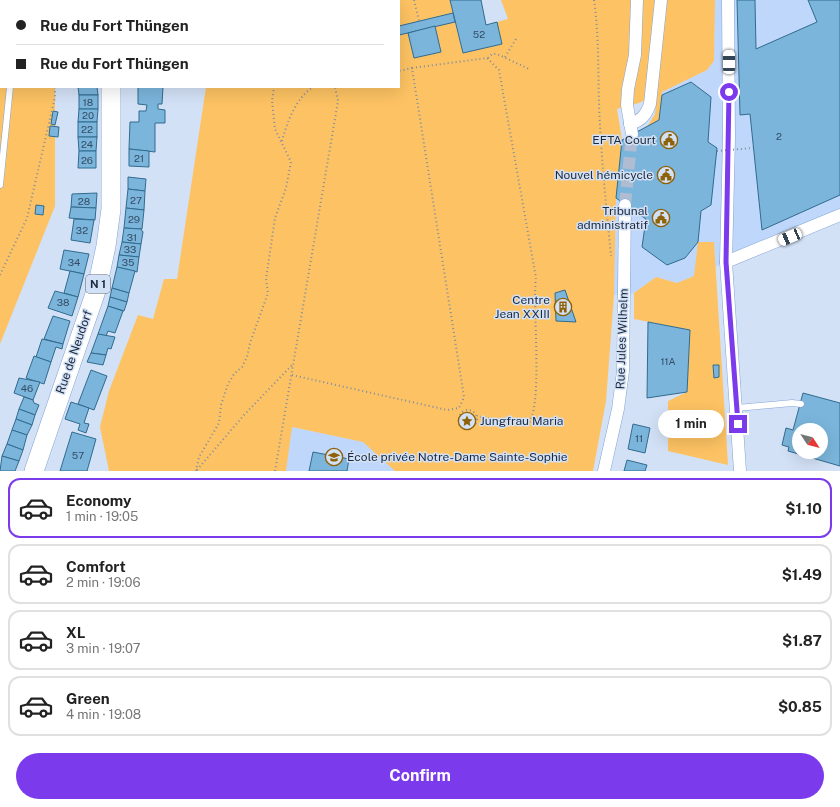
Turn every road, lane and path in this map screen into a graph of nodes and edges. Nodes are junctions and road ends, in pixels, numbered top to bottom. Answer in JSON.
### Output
{"nodes":[{"id":1,"x":414,"y":0,"type":"edge"},
{"id":2,"x":594,"y":0,"type":"edge"},
{"id":3,"x":637,"y":0,"type":"edge"},
{"id":4,"x":661,"y":0,"type":"edge"},
{"id":5,"x":728,"y":0,"type":"edge"},
{"id":6,"x":419,"y":21,"type":"dead end"},
{"id":7,"x":516,"y":39,"type":"dead end"},
{"id":8,"x":505,"y":57,"type":"junction"},
{"id":9,"x":487,"y":58,"type":"junction"},
{"id":10,"x":412,"y":68,"type":"junction"},
{"id":11,"x":529,"y":69,"type":"dead end"},
{"id":12,"x":400,"y":71,"type":"edge"},
{"id":13,"x":10,"y":88,"type":"edge"},
{"id":14,"x":55,"y":88,"type":"edge"},
{"id":15,"x":112,"y":88,"type":"edge"},
{"id":16,"x":274,"y":88,"type":"edge"},
{"id":17,"x":312,"y":88,"type":"edge"},
{"id":18,"x":335,"y":88,"type":"edge"},
{"id":19,"x":281,"y":142,"type":"junction"},
{"id":20,"x":753,"y":148,"type":"dead end"},
{"id":21,"x":717,"y":151,"type":"dead end"},
{"id":22,"x":0,"y":185,"type":"edge"},
{"id":23,"x":625,"y":205,"type":"tunnel mouth"},
{"id":24,"x":840,"y":215,"type":"edge"},
{"id":25,"x":612,"y":261,"type":"dead end"},
{"id":26,"x":726,"y":262,"type":"junction"},
{"id":27,"x":0,"y":275,"type":"edge"},
{"id":28,"x":294,"y":362,"type":"junction"},
{"id":29,"x":292,"y":375,"type":"junction"},
{"id":30,"x":800,"y":404,"type":"dead end"},
{"id":31,"x":460,"y":408,"type":"junction"},
{"id":32,"x":736,"y":408,"type":"junction"},
{"id":33,"x":462,"y":412,"type":"junction"},
{"id":34,"x":477,"y":416,"type":"junction"},
{"id":35,"x":34,"y":471,"type":"edge"},
{"id":36,"x":196,"y":471,"type":"edge"},
{"id":37,"x":275,"y":471,"type":"edge"},
{"id":38,"x":604,"y":471,"type":"edge"},
{"id":39,"x":740,"y":471,"type":"edge"}],
"edges":[{"from":1,"to":6,"type":"path"},
{"from":2,"to":25,"type":"path"},
{"from":3,"to":4,"type":"street"},
{"from":5,"to":26,"type":"street"},
{"from":7,"to":8,"type":"path"},
{"from":8,"to":9,"type":"path"},
{"from":8,"to":11,"type":"path"},
{"from":9,"to":10,"type":"path"},
{"from":9,"to":34,"type":"path"},
{"from":10,"to":12,"type":"path"},
{"from":10,"to":31,"type":"path"},
{"from":13,"to":22,"type":"lane"},
{"from":14,"to":27,"type":"path"},
{"from":15,"to":35,"type":"main road","name":"Rue de Neudorf","number":"N 1"},
{"from":16,"to":19,"type":"path"},
{"from":17,"to":19,"type":"path"},
{"from":18,"to":28,"type":"path"},
{"from":19,"to":36,"type":"path"},
{"from":20,"to":21,"type":"path","bridge":true},
{"from":23,"to":38,"type":"street","name":"Rue Jules Wilhelm"},
{"from":24,"to":26,"type":"street"},
{"from":26,"to":32,"type":"street"},
{"from":28,"to":29,"type":"path"},
{"from":28,"to":36,"type":"path"},
{"from":29,"to":31,"type":"path"},
{"from":29,"to":37,"type":"path"},
{"from":30,"to":32,"type":"lane"},
{"from":31,"to":33,"type":"path"},
{"from":32,"to":39,"type":"street"},
{"from":33,"to":34,"type":"path"},
{"from":33,"to":34,"type":"path"}]}
